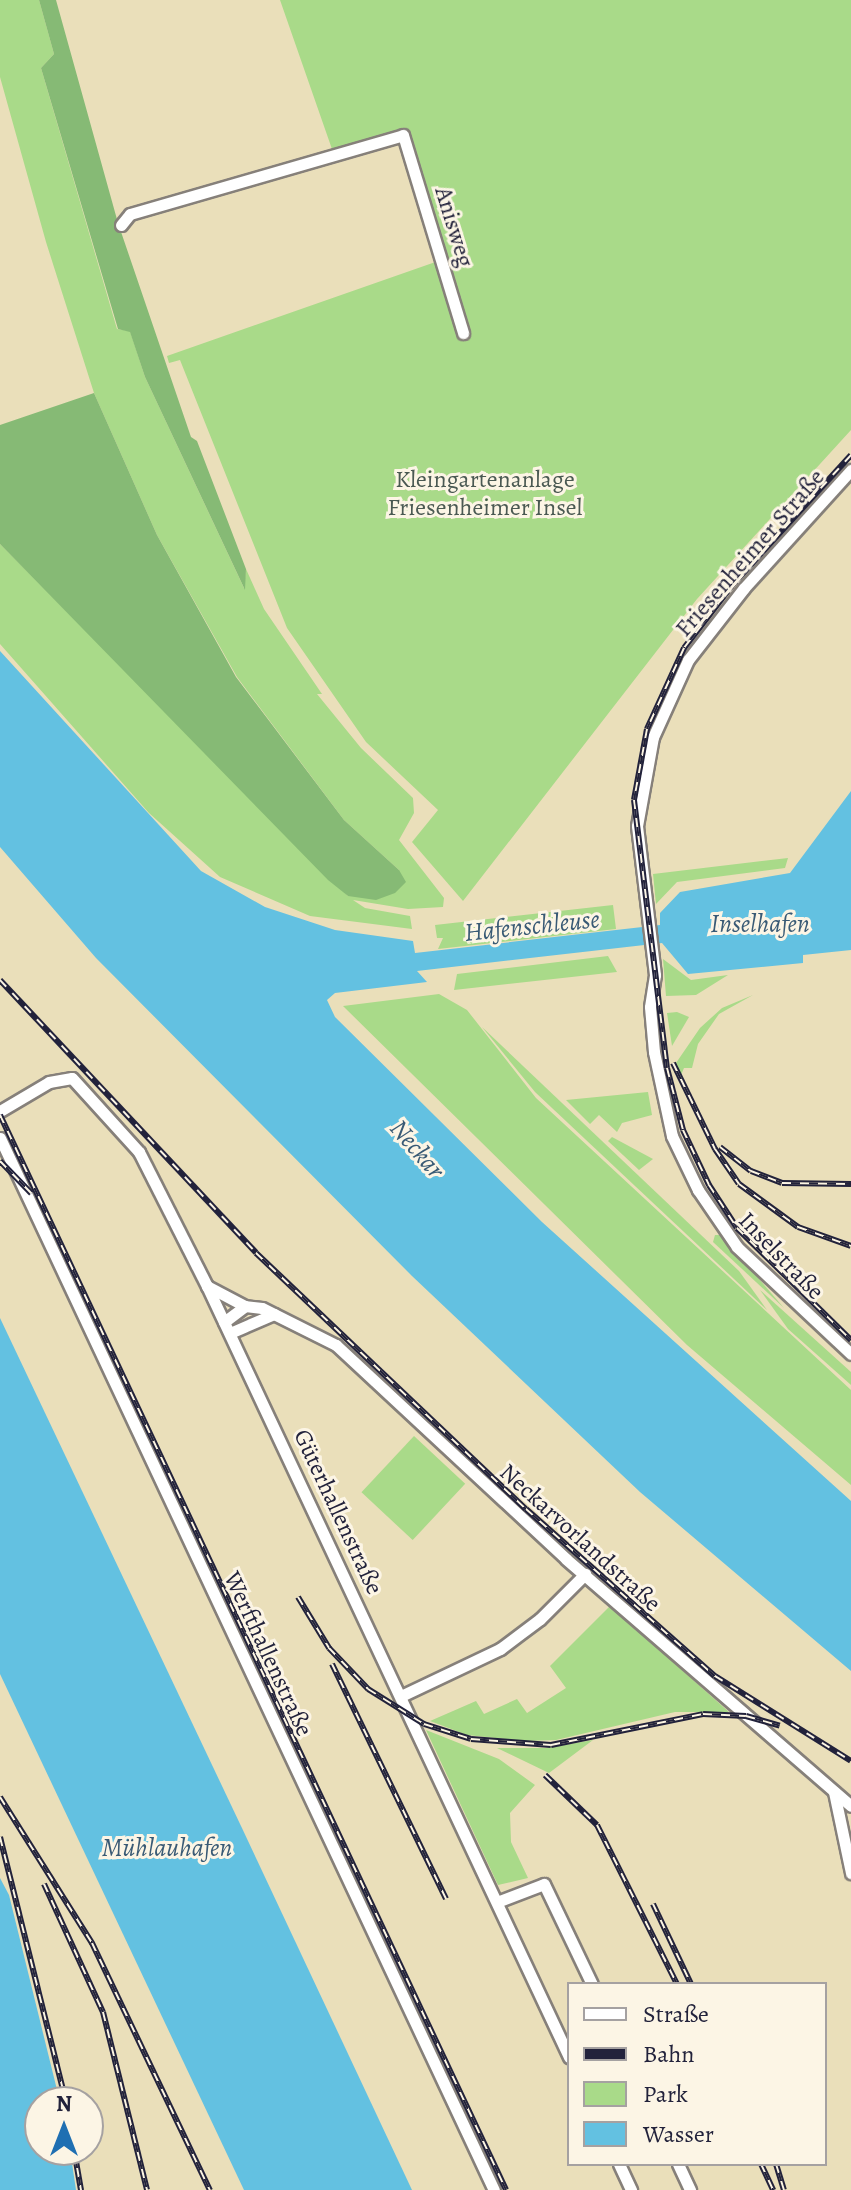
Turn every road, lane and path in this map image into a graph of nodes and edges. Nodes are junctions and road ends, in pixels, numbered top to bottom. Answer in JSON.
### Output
{"nodes":[{"id":1,"x":121,"y":225,"type":"dead end"},
{"id":2,"x":463,"y":333,"type":"dead end"},
{"id":3,"x":851,"y":470,"type":"edge"},
{"id":4,"x":646,"y":898,"type":"joint"},
{"id":5,"x":0,"y":1111,"type":"edge"},
{"id":6,"x":0,"y":1138,"type":"edge"},
{"id":7,"x":207,"y":1286,"type":"junction"},
{"id":8,"x":245,"y":1306,"type":"junction"},
{"id":9,"x":274,"y":1314,"type":"junction"},
{"id":10,"x":227,"y":1328,"type":"junction"},
{"id":11,"x":851,"y":1354,"type":"edge"},
{"id":12,"x":585,"y":1574,"type":"junction"},
{"id":13,"x":401,"y":1696,"type":"junction"},
{"id":14,"x":833,"y":1791,"type":"junction"},
{"id":15,"x":851,"y":1806,"type":"edge"},
{"id":16,"x":850,"y":1853,"type":"edge"},
{"id":17,"x":851,"y":1873,"type":"edge"},
{"id":18,"x":497,"y":1902,"type":"junction"},
{"id":19,"x":591,"y":1982,"type":"edge"},
{"id":20,"x":567,"y":2053,"type":"edge"},
{"id":21,"x":620,"y":2166,"type":"edge"},
{"id":22,"x":679,"y":2166,"type":"edge"},
{"id":23,"x":494,"y":2190,"type":"edge"},
{"id":24,"x":631,"y":2190,"type":"edge"},
{"id":25,"x":690,"y":2190,"type":"edge"}],
"edges":[{"from":1,"to":2,"type":"street","name":"Anisweg"},
{"from":3,"to":4,"type":"street","name":"Friesenheimer Straße"},
{"from":4,"to":11,"type":"street","name":"Inselstraße"},
{"from":5,"to":7,"type":"street","name":"Güterhallenstraße"},
{"from":6,"to":23,"type":"street","name":"Werfthallenstraße"},
{"from":7,"to":8,"type":"street","name":"Neckarvorlandstraße"},
{"from":7,"to":10,"type":"street","name":"Güterhallenstraße"},
{"from":8,"to":9,"type":"street","name":"Neckarvorlandstraße"},
{"from":8,"to":10,"type":"street"},
{"from":9,"to":10,"type":"street"},
{"from":9,"to":12,"type":"street","name":"Neckarvorlandstraße"},
{"from":10,"to":13,"type":"street","name":"Güterhallenstraße"},
{"from":12,"to":13,"type":"street"},
{"from":12,"to":14,"type":"street","name":"Neckarvorlandstraße"},
{"from":13,"to":18,"type":"street","name":"Güterhallenstraße"},
{"from":14,"to":15,"type":"street","name":"Neckarvorlandstraße"},
{"from":14,"to":16,"type":"street"},
{"from":16,"to":17,"type":"street"},
{"from":18,"to":19,"type":"street"},
{"from":18,"to":20,"type":"street","name":"Güterhallenstraße"},
{"from":21,"to":24,"type":"street"},
{"from":22,"to":25,"type":"street"}]}
